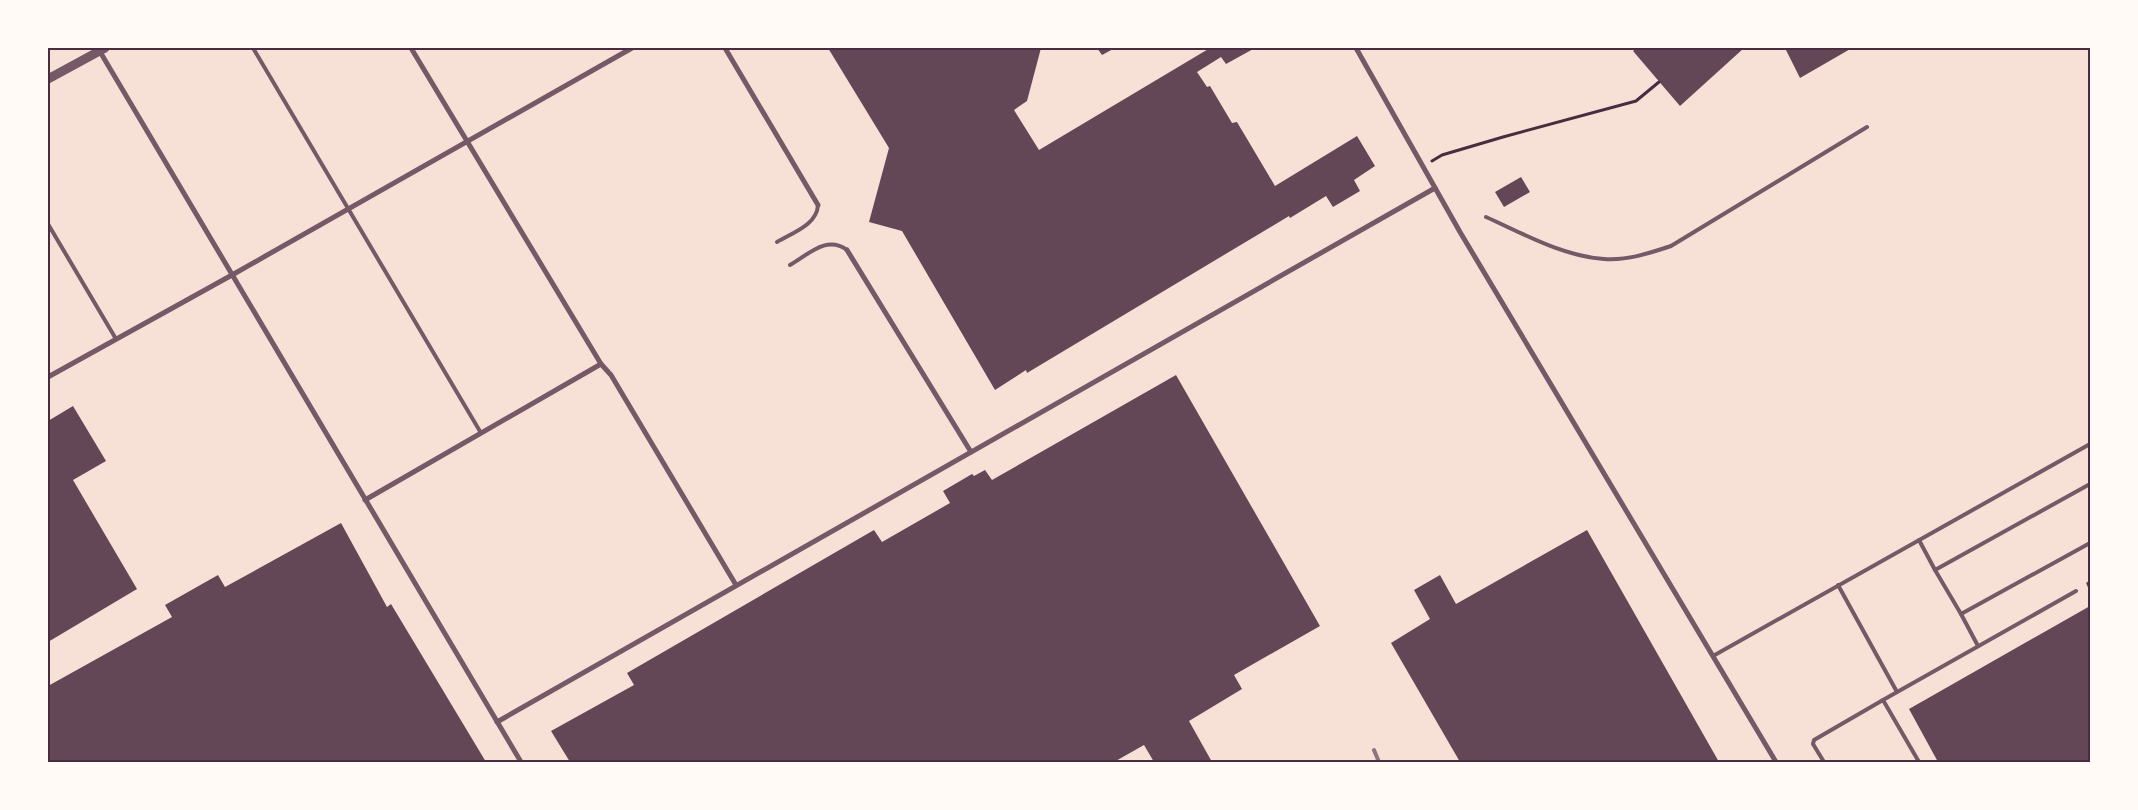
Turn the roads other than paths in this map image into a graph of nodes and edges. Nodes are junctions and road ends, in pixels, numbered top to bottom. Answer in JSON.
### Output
{"nodes":[{"id":1,"x":101,"y":48,"type":"edge"},
{"id":2,"x":253,"y":48,"type":"edge"},
{"id":3,"x":411,"y":48,"type":"edge"},
{"id":4,"x":632,"y":48,"type":"edge"},
{"id":5,"x":725,"y":48,"type":"edge"},
{"id":6,"x":1356,"y":48,"type":"edge"},
{"id":7,"x":48,"y":79,"type":"edge"},
{"id":8,"x":1867,"y":127,"type":"dead end"},
{"id":9,"x":467,"y":142,"type":"junction"},
{"id":10,"x":1435,"y":188,"type":"junction"},
{"id":11,"x":818,"y":205,"type":"joint"},
{"id":12,"x":350,"y":208,"type":"junction"},
{"id":13,"x":1486,"y":217,"type":"dead end"},
{"id":14,"x":48,"y":224,"type":"edge"},
{"id":15,"x":777,"y":242,"type":"dead end"},
{"id":16,"x":847,"y":250,"type":"joint"},
{"id":17,"x":790,"y":265,"type":"dead end"},
{"id":18,"x":232,"y":275,"type":"junction"},
{"id":19,"x":116,"y":340,"type":"junction"},
{"id":20,"x":601,"y":364,"type":"junction"},
{"id":21,"x":48,"y":377,"type":"edge"},
{"id":22,"x":482,"y":433,"type":"junction"},
{"id":23,"x":2090,"y":444,"type":"edge"},
{"id":24,"x":971,"y":452,"type":"junction"},
{"id":25,"x":2090,"y":484,"type":"edge"},
{"id":26,"x":365,"y":500,"type":"junction"},
{"id":27,"x":1919,"y":540,"type":"junction"},
{"id":28,"x":2090,"y":543,"type":"edge"},
{"id":29,"x":1936,"y":570,"type":"junction"},
{"id":30,"x":736,"y":585,"type":"junction"},
{"id":31,"x":1838,"y":585,"type":"junction"},
{"id":32,"x":2076,"y":591,"type":"dead end"},
{"id":33,"x":1961,"y":614,"type":"junction"},
{"id":34,"x":1978,"y":646,"type":"junction"},
{"id":35,"x":1713,"y":656,"type":"junction"},
{"id":36,"x":1897,"y":692,"type":"junction"},
{"id":37,"x":1883,"y":700,"type":"junction"},
{"id":38,"x":497,"y":722,"type":"junction"},
{"id":39,"x":521,"y":762,"type":"edge"},
{"id":40,"x":1776,"y":762,"type":"edge"},
{"id":41,"x":1824,"y":762,"type":"edge"},
{"id":42,"x":1919,"y":762,"type":"edge"}],
"edges":[{"from":1,"to":7,"type":"street"},
{"from":1,"to":18,"type":"street"},
{"from":2,"to":12,"type":"lane"},
{"from":3,"to":9,"type":"street"},
{"from":4,"to":9,"type":"street"},
{"from":5,"to":11,"type":"street"},
{"from":6,"to":10,"type":"street"},
{"from":8,"to":13,"type":"lane"},
{"from":9,"to":12,"type":"street"},
{"from":9,"to":20,"type":"street"},
{"from":10,"to":24,"type":"street"},
{"from":10,"to":35,"type":"street"},
{"from":11,"to":15,"type":"lane"},
{"from":12,"to":18,"type":"street"},
{"from":12,"to":22,"type":"lane"},
{"from":14,"to":19,"type":"lane"},
{"from":16,"to":17,"type":"lane"},
{"from":16,"to":24,"type":"street"},
{"from":18,"to":19,"type":"street"},
{"from":18,"to":26,"type":"street"},
{"from":19,"to":21,"type":"street"},
{"from":20,"to":22,"type":"street"},
{"from":20,"to":30,"type":"street"},
{"from":22,"to":26,"type":"street"},
{"from":23,"to":27,"type":"lane"},
{"from":24,"to":30,"type":"street"},
{"from":25,"to":29,"type":"lane"},
{"from":26,"to":38,"type":"street"},
{"from":27,"to":29,"type":"lane"},
{"from":27,"to":31,"type":"lane"},
{"from":28,"to":33,"type":"lane"},
{"from":29,"to":33,"type":"lane"},
{"from":30,"to":38,"type":"street"},
{"from":31,"to":35,"type":"lane"},
{"from":31,"to":36,"type":"lane"},
{"from":32,"to":34,"type":"lane"},
{"from":33,"to":34,"type":"lane"},
{"from":34,"to":36,"type":"lane"},
{"from":35,"to":40,"type":"street"},
{"from":36,"to":37,"type":"lane"},
{"from":37,"to":41,"type":"lane"},
{"from":37,"to":42,"type":"lane"},
{"from":38,"to":39,"type":"street"}]}
